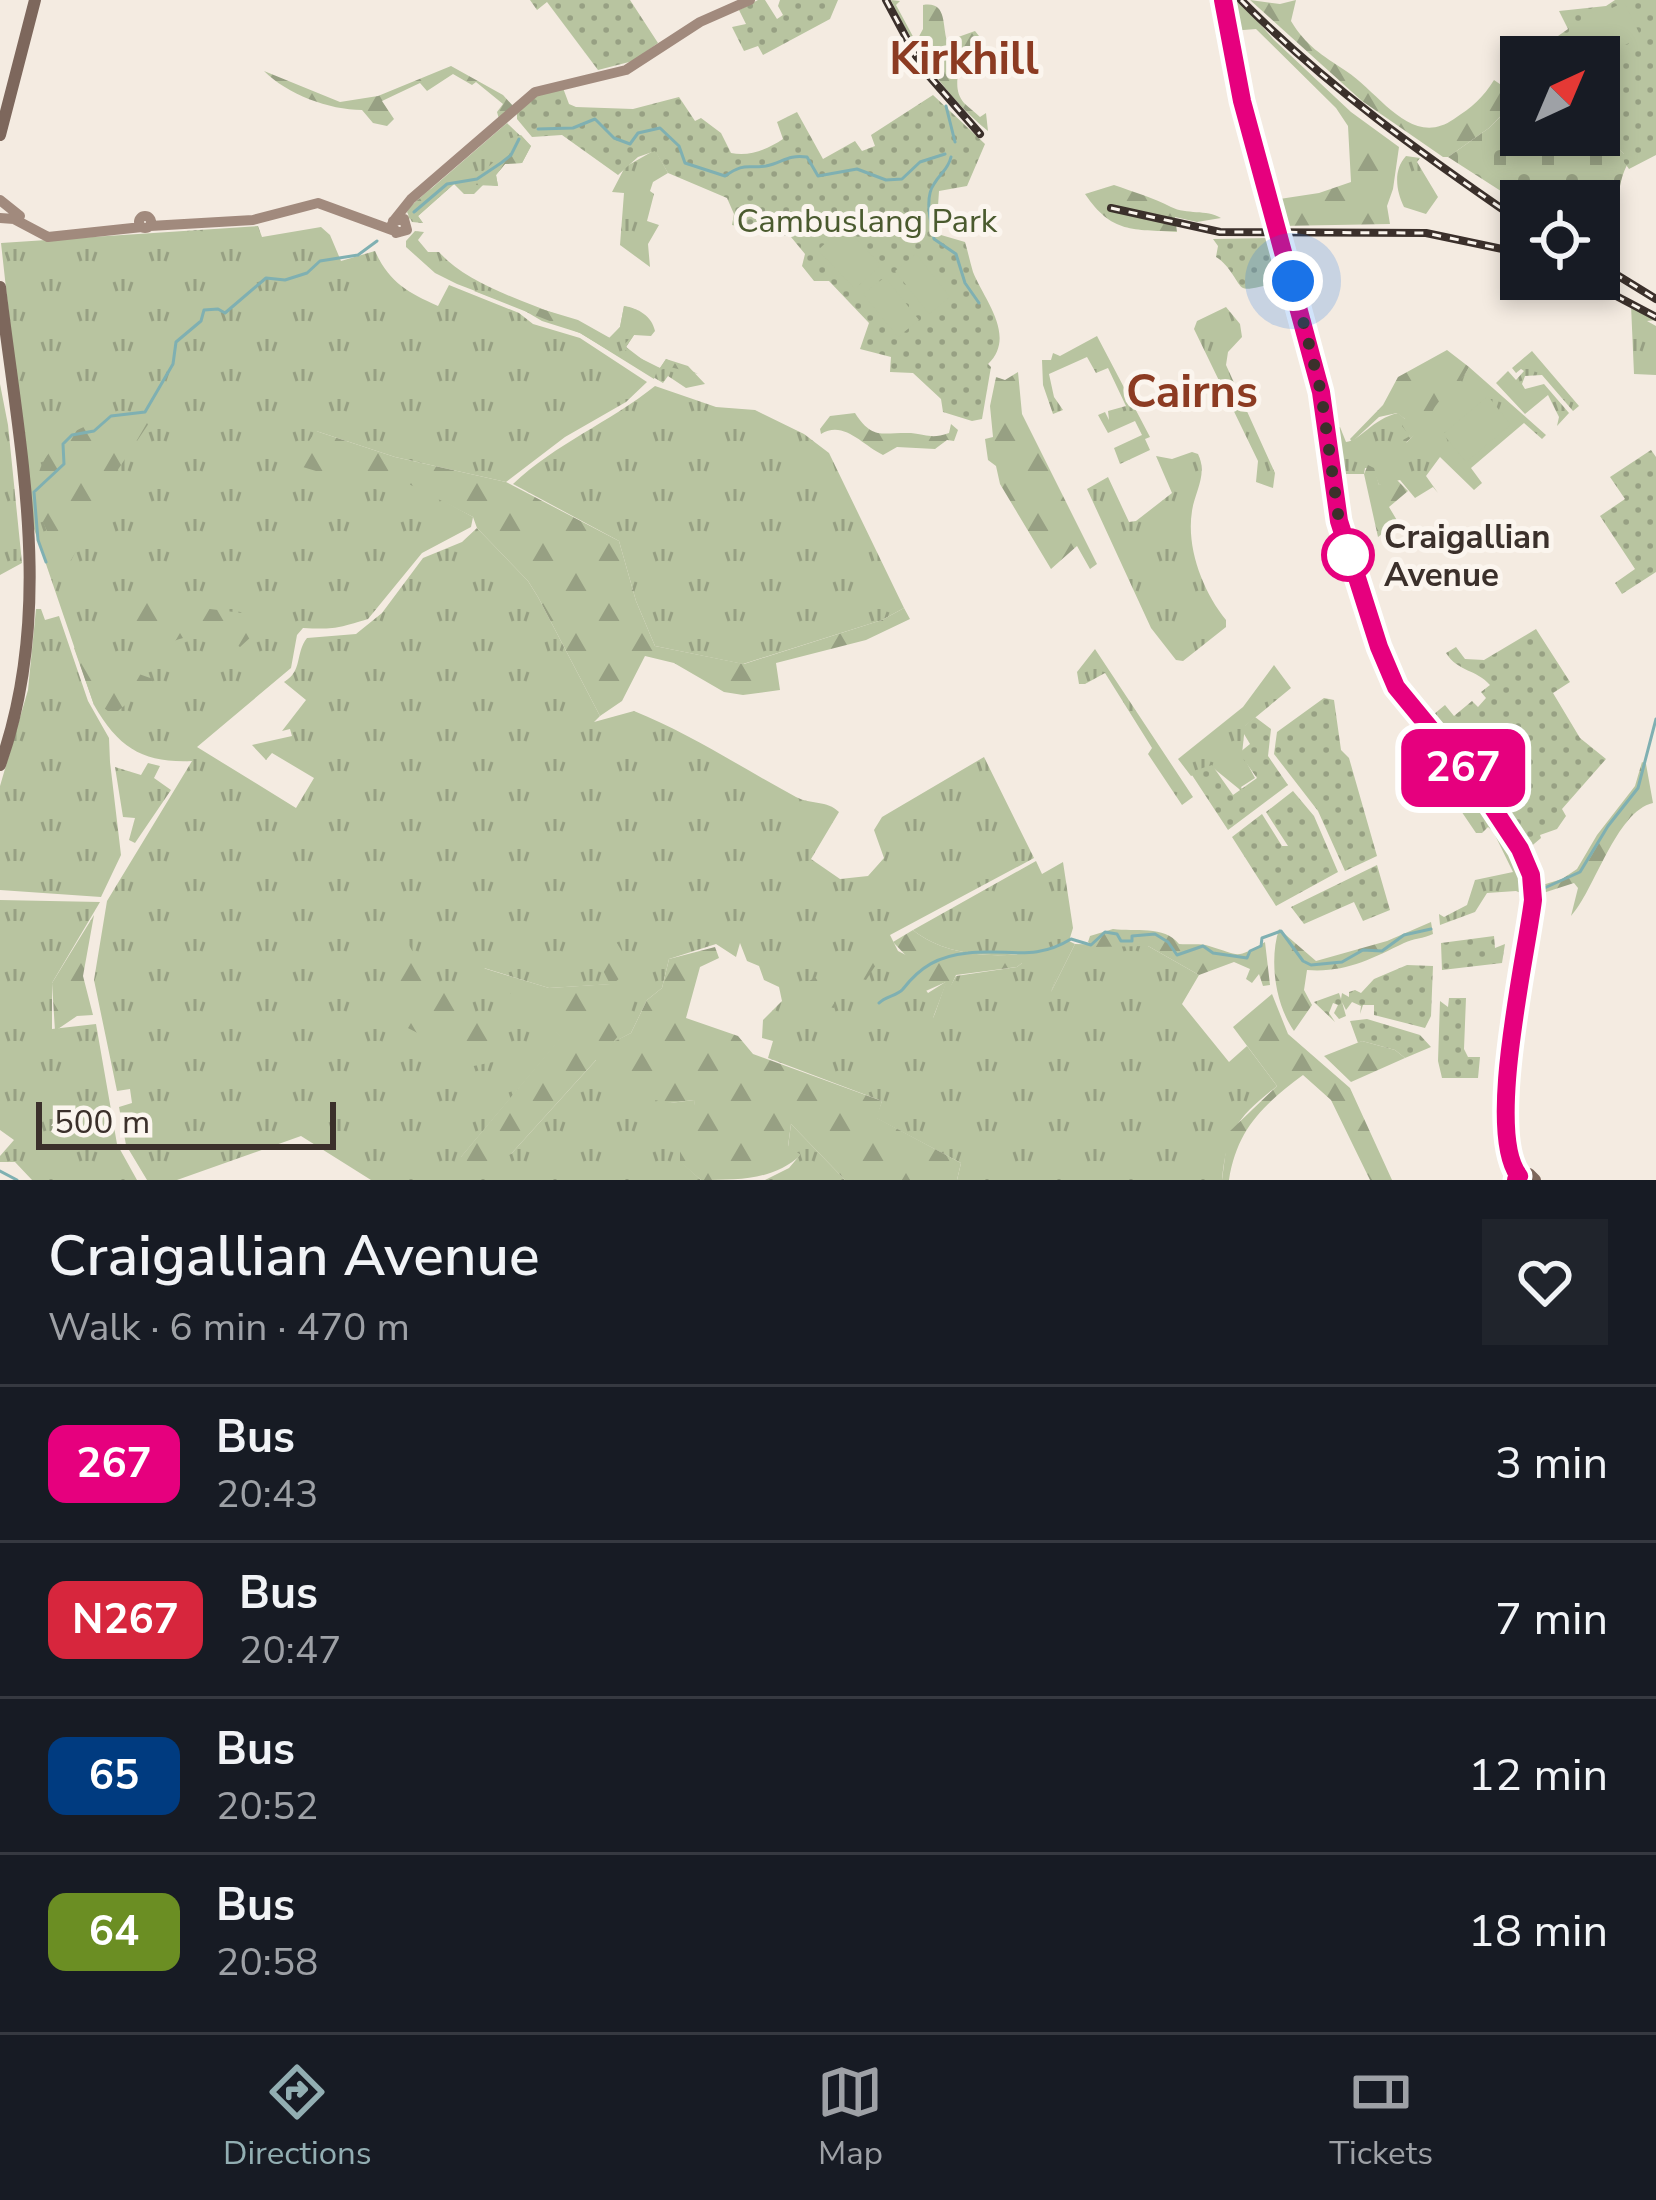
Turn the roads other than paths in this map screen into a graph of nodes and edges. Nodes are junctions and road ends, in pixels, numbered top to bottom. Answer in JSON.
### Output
{"nodes":[{"id":1,"x":35,"y":0,"type":"edge"},
{"id":2,"x":750,"y":0,"type":"edge"},
{"id":3,"x":1222,"y":0,"type":"edge"},
{"id":4,"x":2,"y":112,"type":"edge"},
{"id":5,"x":0,"y":135,"type":"edge"},
{"id":6,"x":2,"y":212,"type":"edge"},
{"id":7,"x":0,"y":287,"type":"edge"},
{"id":8,"x":0,"y":354,"type":"edge"},
{"id":9,"x":0,"y":747,"type":"edge"},
{"id":10,"x":0,"y":765,"type":"edge"},
{"id":11,"x":1518,"y":1178,"type":"edge"},
{"id":12,"x":1535,"y":1180,"type":"edge"}],
"edges":[{"from":1,"to":4,"type":"main road"},
{"from":2,"to":6,"type":"main road"},
{"from":3,"to":11,"type":"main road"},
{"from":4,"to":5,"type":"main road"},
{"from":7,"to":10,"type":"main road"},
{"from":8,"to":9,"type":"main road"},
{"from":11,"to":12,"type":"main road"}]}
